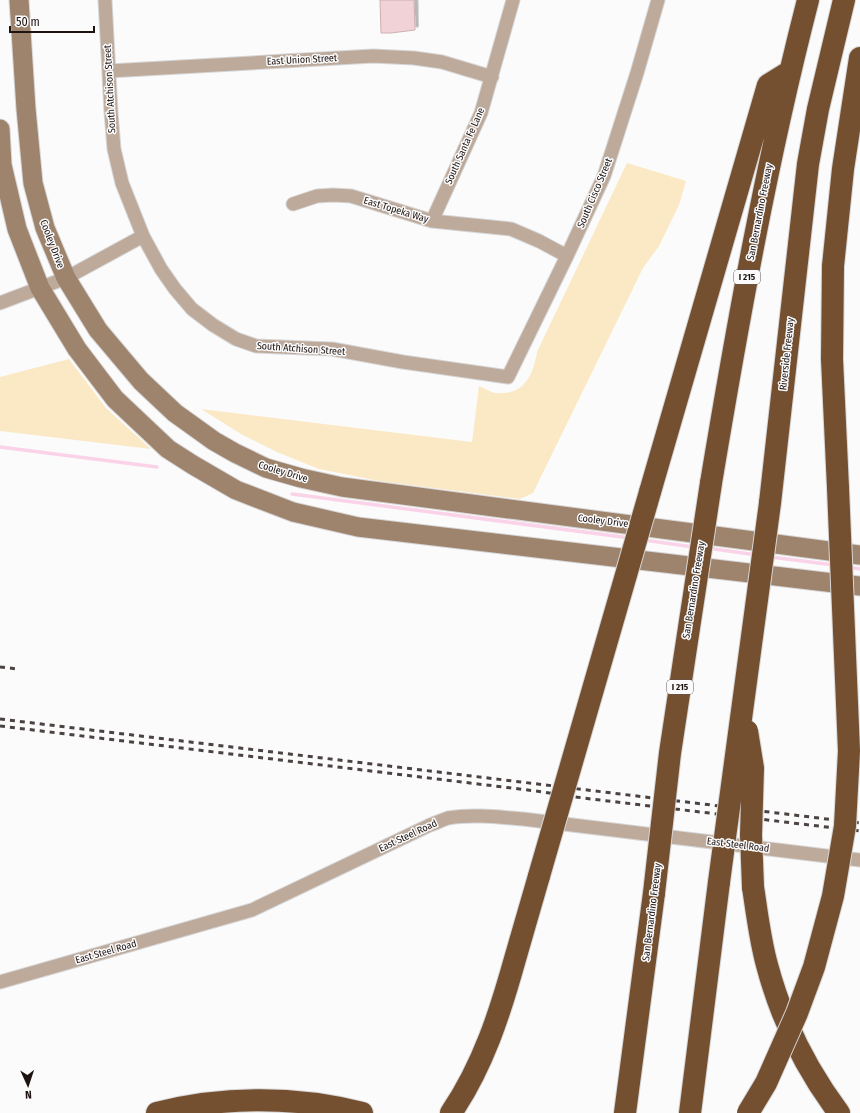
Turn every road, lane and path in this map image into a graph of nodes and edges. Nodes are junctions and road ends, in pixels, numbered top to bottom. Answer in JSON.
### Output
{"nodes":[{"id":1,"x":19,"y":0,"type":"edge"},
{"id":2,"x":105,"y":0,"type":"edge"},
{"id":3,"x":513,"y":0,"type":"edge"},
{"id":4,"x":658,"y":0,"type":"edge"},
{"id":5,"x":808,"y":0,"type":"edge"},
{"id":6,"x":844,"y":0,"type":"edge"},
{"id":7,"x":860,"y":58,"type":"edge"},
{"id":8,"x":109,"y":71,"type":"junction"},
{"id":9,"x":789,"y":72,"type":"junction"},
{"id":10,"x":492,"y":77,"type":"junction"},
{"id":11,"x":0,"y":129,"type":"edge"},
{"id":12,"x":293,"y":204,"type":"dead end"},
{"id":13,"x":432,"y":221,"type":"junction"},
{"id":14,"x":143,"y":236,"type":"junction"},
{"id":15,"x":567,"y":256,"type":"junction"},
{"id":16,"x":66,"y":278,"type":"junction"},
{"id":17,"x":40,"y":288,"type":"junction"},
{"id":18,"x":0,"y":303,"type":"edge"},
{"id":19,"x":508,"y":377,"type":"joint"},
{"id":20,"x":860,"y":555,"type":"edge"},
{"id":21,"x":860,"y":586,"type":"edge"},
{"id":22,"x":743,"y":710,"type":"junction"},
{"id":23,"x":860,"y":860,"type":"edge"},
{"id":24,"x":0,"y":982,"type":"edge"},
{"id":25,"x":157,"y":1113,"type":"edge"},
{"id":26,"x":362,"y":1113,"type":"edge"},
{"id":27,"x":450,"y":1113,"type":"edge"},
{"id":28,"x":625,"y":1113,"type":"edge"},
{"id":29,"x":690,"y":1113,"type":"edge"},
{"id":30,"x":748,"y":1113,"type":"edge"},
{"id":31,"x":839,"y":1113,"type":"edge"}],
"edges":[{"from":1,"to":16,"type":"street","name":"Cooley Drive"},
{"from":2,"to":8,"type":"street","name":"South Atchison Street"},
{"from":3,"to":10,"type":"street","name":"South Santa Fe Lane"},
{"from":4,"to":15,"type":"street","name":"South Cisco Street"},
{"from":5,"to":9,"type":"highway","number":"I 215"},
{"from":6,"to":22,"type":"highway","name":"Riverside Freeway","bridge":true},
{"from":7,"to":30,"type":"highway","bridge":true},
{"from":8,"to":10,"type":"street","name":"East Union Street"},
{"from":8,"to":14,"type":"street","name":"South Atchison Street"},
{"from":9,"to":27,"type":"highway","bridge":true},
{"from":9,"to":28,"type":"highway","name":"San Bernardino Freeway","number":"I 215","bridge":true},
{"from":10,"to":13,"type":"street","name":"South Santa Fe Lane"},
{"from":11,"to":17,"type":"street"},
{"from":12,"to":13,"type":"street","name":"East Topeka Way"},
{"from":13,"to":15,"type":"street","name":"East Topeka Way"},
{"from":14,"to":16,"type":"street"},
{"from":14,"to":19,"type":"street","name":"South Atchison Street"},
{"from":15,"to":19,"type":"street","name":"South Cisco Street"},
{"from":16,"to":17,"type":"street"},
{"from":16,"to":20,"type":"street","name":"Cooley Drive"},
{"from":17,"to":18,"type":"street"},
{"from":17,"to":21,"type":"street"},
{"from":22,"to":29,"type":"highway","bridge":true},
{"from":22,"to":31,"type":"highway","bridge":true},
{"from":23,"to":24,"type":"street","name":"East Steel Road"},
{"from":25,"to":26,"type":"highway"}]}
